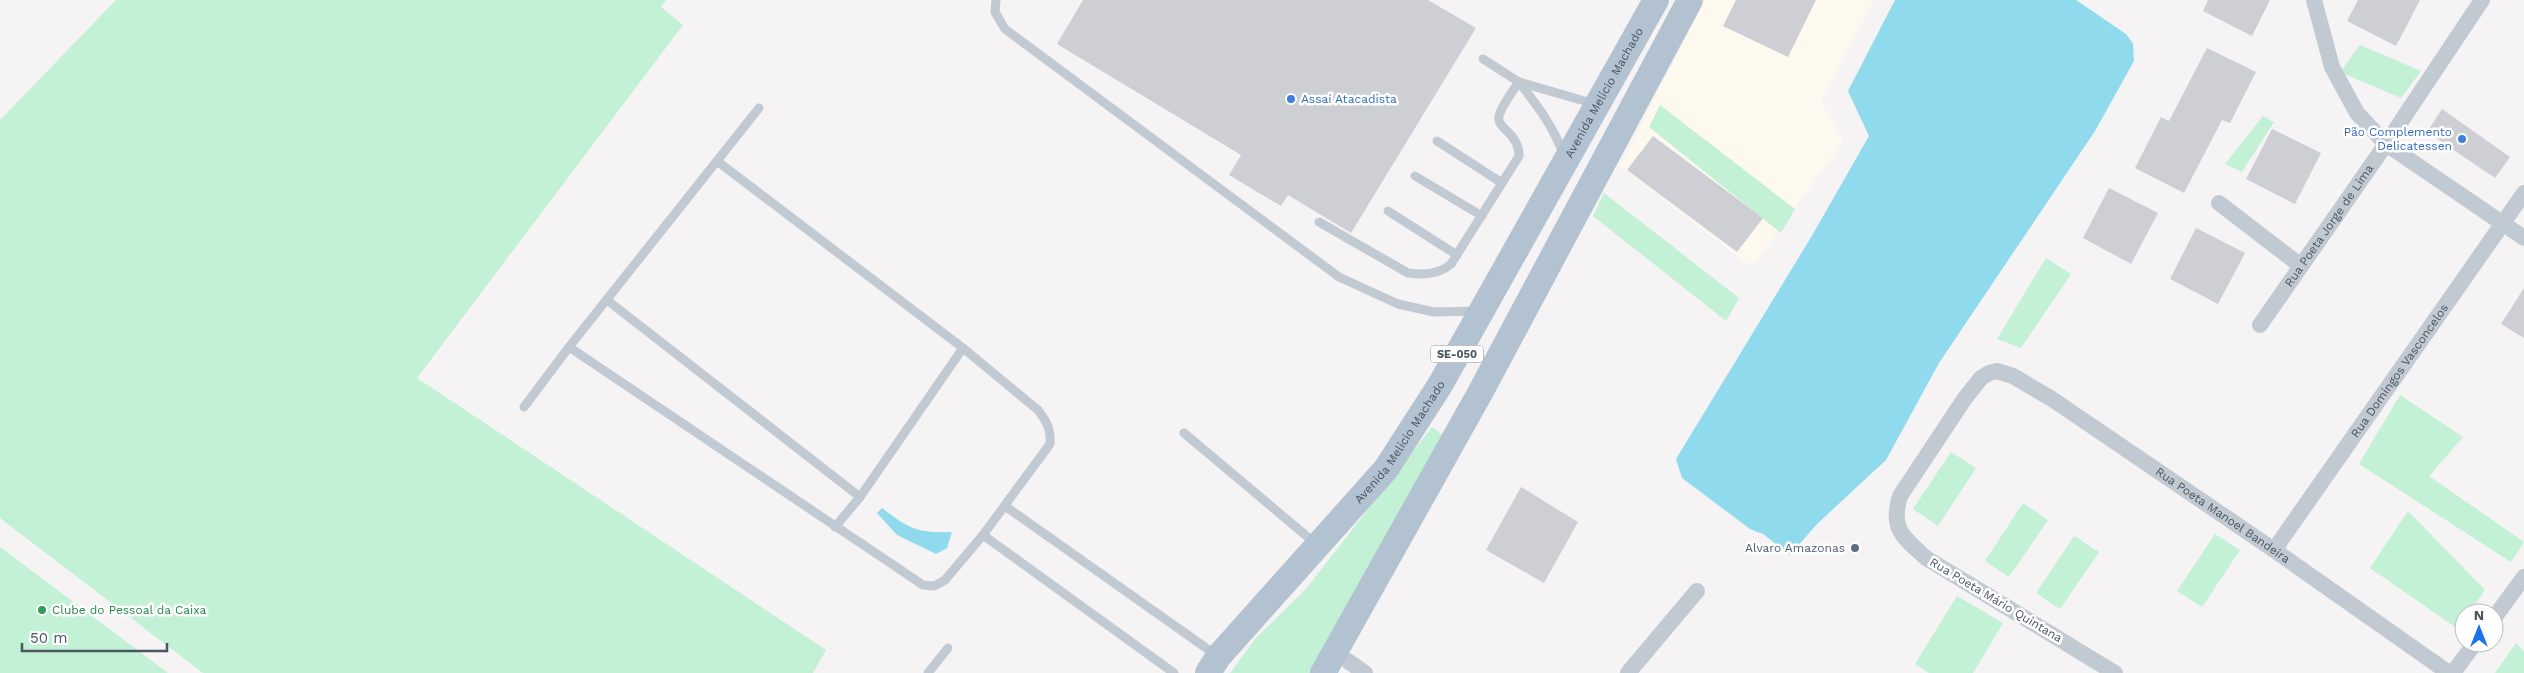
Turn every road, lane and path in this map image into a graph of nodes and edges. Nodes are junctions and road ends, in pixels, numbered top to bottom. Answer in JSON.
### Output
{"nodes":[{"id":1,"x":996,"y":0,"type":"edge"},
{"id":2,"x":1656,"y":0,"type":"edge"},
{"id":3,"x":1690,"y":0,"type":"edge"},
{"id":4,"x":2314,"y":0,"type":"edge"},
{"id":5,"x":2482,"y":0,"type":"edge"},
{"id":6,"x":1483,"y":59,"type":"dead end"},
{"id":7,"x":1519,"y":82,"type":"junction"},
{"id":8,"x":1598,"y":105,"type":"junction"},
{"id":9,"x":758,"y":108,"type":"dead end"},
{"id":10,"x":1437,"y":141,"type":"dead end"},
{"id":11,"x":2386,"y":144,"type":"junction"},
{"id":12,"x":716,"y":161,"type":"junction"},
{"id":13,"x":1566,"y":162,"type":"junction"},
{"id":14,"x":1415,"y":176,"type":"dead end"},
{"id":15,"x":1502,"y":183,"type":"junction"},
{"id":16,"x":2524,"y":192,"type":"edge"},
{"id":17,"x":2219,"y":203,"type":"dead end"},
{"id":18,"x":1388,"y":211,"type":"dead end"},
{"id":19,"x":1482,"y":216,"type":"junction"},
{"id":20,"x":1319,"y":222,"type":"dead end"},
{"id":21,"x":2503,"y":223,"type":"junction"},
{"id":22,"x":2524,"y":238,"type":"edge"},
{"id":23,"x":1458,"y":255,"type":"junction"},
{"id":24,"x":2301,"y":266,"type":"junction"},
{"id":25,"x":607,"y":300,"type":"junction"},
{"id":26,"x":1481,"y":311,"type":"junction"},
{"id":27,"x":2260,"y":325,"type":"dead end"},
{"id":28,"x":569,"y":347,"type":"junction"},
{"id":29,"x":963,"y":348,"type":"junction"},
{"id":30,"x":1989,"y":373,"type":"joint"},
{"id":31,"x":524,"y":407,"type":"dead end"},
{"id":32,"x":1184,"y":433,"type":"dead end"},
{"id":33,"x":860,"y":497,"type":"junction"},
{"id":34,"x":1005,"y":506,"type":"junction"},
{"id":35,"x":835,"y":527,"type":"junction"},
{"id":36,"x":984,"y":535,"type":"junction"},
{"id":37,"x":1318,"y":546,"type":"junction"},
{"id":38,"x":2274,"y":550,"type":"junction"},
{"id":39,"x":2524,"y":577,"type":"edge"},
{"id":40,"x":1697,"y":591,"type":"dead end"},
{"id":41,"x":2504,"y":604,"type":"edge"},
{"id":42,"x":948,"y":648,"type":"dead end"},
{"id":43,"x":2467,"y":653,"type":"edge"},
{"id":44,"x":1329,"y":663,"type":"edge"},
{"id":45,"x":1213,"y":665,"type":"edge"},
{"id":46,"x":928,"y":673,"type":"edge"},
{"id":47,"x":1174,"y":673,"type":"edge"},
{"id":48,"x":1365,"y":673,"type":"edge"},
{"id":49,"x":1628,"y":673,"type":"edge"},
{"id":50,"x":2115,"y":673,"type":"edge"},
{"id":51,"x":2451,"y":673,"type":"edge"}],
"edges":[{"from":1,"to":26,"type":"lane"},
{"from":2,"to":8,"type":"main road","name":"Avenida Melício Machado","number":"SE-050"},
{"from":3,"to":44,"type":"main road","number":"SE-050"},
{"from":4,"to":11,"type":"street"},
{"from":5,"to":11,"type":"street","name":"Rua Poeta Jorge de Lima"},
{"from":6,"to":7,"type":"lane"},
{"from":7,"to":8,"type":"lane"},
{"from":7,"to":13,"type":"lane"},
{"from":7,"to":15,"type":"lane"},
{"from":8,"to":13,"type":"main road","name":"Avenida Melício Machado","number":"SE-050"},
{"from":9,"to":12,"type":"lane"},
{"from":10,"to":15,"type":"lane"},
{"from":11,"to":21,"type":"street"},
{"from":11,"to":24,"type":"street","name":"Rua Poeta Jorge de Lima"},
{"from":12,"to":25,"type":"lane"},
{"from":12,"to":29,"type":"lane"},
{"from":13,"to":26,"type":"main road","name":"Avenida Melício Machado","number":"SE-050"},
{"from":14,"to":19,"type":"lane"},
{"from":15,"to":19,"type":"lane"},
{"from":16,"to":21,"type":"street","name":"Rua Domingos Vasconcelos"},
{"from":17,"to":24,"type":"street"},
{"from":18,"to":23,"type":"lane"},
{"from":19,"to":23,"type":"lane"},
{"from":20,"to":23,"type":"lane"},
{"from":21,"to":22,"type":"street"},
{"from":21,"to":38,"type":"street","name":"Rua Domingos Vasconcelos"},
{"from":24,"to":27,"type":"street","name":"Rua Poeta Jorge de Lima"},
{"from":25,"to":28,"type":"lane"},
{"from":25,"to":33,"type":"lane"},
{"from":26,"to":37,"type":"main road","name":"Avenida Melício Machado","number":"SE-050"},
{"from":28,"to":31,"type":"lane"},
{"from":28,"to":35,"type":"lane"},
{"from":29,"to":33,"type":"lane"},
{"from":29,"to":34,"type":"lane"},
{"from":30,"to":38,"type":"street","name":"Rua Poeta Manoel Bandeira"},
{"from":30,"to":50,"type":"street","name":"Rua Poeta Mário Quintana"},
{"from":32,"to":37,"type":"lane"},
{"from":33,"to":35,"type":"lane"},
{"from":34,"to":36,"type":"lane"},
{"from":34,"to":45,"type":"lane"},
{"from":35,"to":36,"type":"lane"},
{"from":36,"to":47,"type":"lane"},
{"from":37,"to":45,"type":"main road","name":"Avenida Melício Machado","number":"SE-050"},
{"from":38,"to":51,"type":"street","name":"Rua Poeta Manoel Bandeira"},
{"from":39,"to":41,"type":"street"},
{"from":40,"to":49,"type":"street"},
{"from":42,"to":46,"type":"lane"},
{"from":43,"to":51,"type":"street"},
{"from":44,"to":48,"type":"street"}]}
